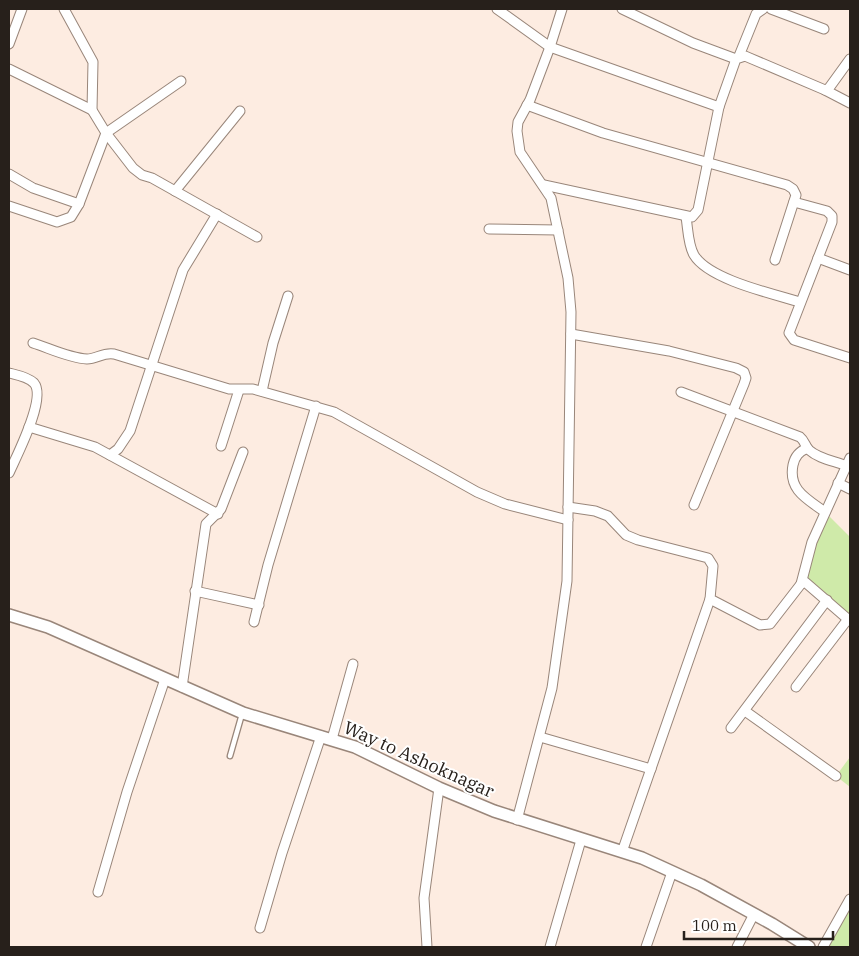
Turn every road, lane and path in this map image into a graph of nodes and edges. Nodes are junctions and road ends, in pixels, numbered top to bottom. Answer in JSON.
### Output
{"nodes":[{"id":1,"x":22,"y":9,"type":"edge"},
{"id":2,"x":64,"y":9,"type":"edge"},
{"id":3,"x":496,"y":9,"type":"edge"},
{"id":4,"x":562,"y":9,"type":"edge"},
{"id":5,"x":622,"y":9,"type":"edge"},
{"id":6,"x":763,"y":9,"type":"edge"},
{"id":7,"x":771,"y":9,"type":"edge"},
{"id":8,"x":824,"y":29,"type":"dead end"},
{"id":9,"x":9,"y":44,"type":"edge"},
{"id":10,"x":550,"y":47,"type":"junction"},
{"id":11,"x":738,"y":57,"type":"junction"},
{"id":12,"x":850,"y":59,"type":"edge"},
{"id":13,"x":9,"y":69,"type":"edge"},
{"id":14,"x":182,"y":81,"type":"dead end"},
{"id":15,"x":824,"y":90,"type":"junction"},
{"id":16,"x":850,"y":103,"type":"edge"},
{"id":17,"x":527,"y":105,"type":"junction"},
{"id":18,"x":719,"y":107,"type":"junction"},
{"id":19,"x":92,"y":110,"type":"junction"},
{"id":20,"x":240,"y":111,"type":"dead end"},
{"id":21,"x":106,"y":133,"type":"junction"},
{"id":22,"x":708,"y":163,"type":"junction"},
{"id":23,"x":9,"y":174,"type":"edge"},
{"id":24,"x":544,"y":185,"type":"junction"},
{"id":25,"x":175,"y":191,"type":"junction"},
{"id":26,"x":794,"y":202,"type":"junction"},
{"id":27,"x":79,"y":204,"type":"junction"},
{"id":28,"x":9,"y":206,"type":"edge"},
{"id":29,"x":217,"y":214,"type":"junction"},
{"id":30,"x":686,"y":217,"type":"junction"},
{"id":31,"x":489,"y":229,"type":"dead end"},
{"id":32,"x":558,"y":230,"type":"junction"},
{"id":33,"x":257,"y":237,"type":"dead end"},
{"id":34,"x":818,"y":258,"type":"junction"},
{"id":35,"x":775,"y":260,"type":"dead end"},
{"id":36,"x":850,"y":270,"type":"edge"},
{"id":37,"x":288,"y":296,"type":"dead end"},
{"id":38,"x":800,"y":302,"type":"junction"},
{"id":39,"x":571,"y":334,"type":"junction"},
{"id":40,"x":33,"y":343,"type":"dead end"},
{"id":41,"x":850,"y":358,"type":"edge"},
{"id":42,"x":151,"y":365,"type":"junction"},
{"id":43,"x":9,"y":372,"type":"edge"},
{"id":44,"x":239,"y":390,"type":"junction"},
{"id":45,"x":262,"y":391,"type":"junction"},
{"id":46,"x":681,"y":392,"type":"dead end"},
{"id":47,"x":316,"y":406,"type":"junction"},
{"id":48,"x":731,"y":411,"type":"junction"},
{"id":49,"x":29,"y":426,"type":"junction"},
{"id":50,"x":221,"y":446,"type":"dead end"},
{"id":51,"x":807,"y":448,"type":"junction"},
{"id":52,"x":243,"y":452,"type":"dead end"},
{"id":53,"x":110,"y":455,"type":"junction"},
{"id":54,"x":848,"y":462,"type":"edge"},
{"id":55,"x":9,"y":473,"type":"edge"},
{"id":56,"x":838,"y":483,"type":"junction"},
{"id":57,"x":850,"y":489,"type":"edge"},
{"id":58,"x":694,"y":505,"type":"dead end"},
{"id":59,"x":568,"y":507,"type":"junction"},
{"id":60,"x":825,"y":512,"type":"junction"},
{"id":61,"x":218,"y":514,"type":"junction"},
{"id":62,"x":568,"y":520,"type":"junction"},
{"id":63,"x":801,"y":584,"type":"junction"},
{"id":64,"x":195,"y":591,"type":"junction"},
{"id":65,"x":710,"y":599,"type":"junction"},
{"id":66,"x":827,"y":600,"type":"junction"},
{"id":67,"x":258,"y":605,"type":"junction"},
{"id":68,"x":9,"y":615,"type":"edge"},
{"id":69,"x":849,"y":620,"type":"edge"},
{"id":70,"x":254,"y":622,"type":"dead end"},
{"id":71,"x":353,"y":664,"type":"dead end"},
{"id":72,"x":165,"y":680,"type":"junction"},
{"id":73,"x":182,"y":687,"type":"junction"},
{"id":74,"x":796,"y":687,"type":"dead end"},
{"id":75,"x":745,"y":711,"type":"junction"},
{"id":76,"x":243,"y":713,"type":"junction"},
{"id":77,"x":731,"y":728,"type":"dead end"},
{"id":78,"x":321,"y":736,"type":"junction"},
{"id":79,"x":540,"y":737,"type":"junction"},
{"id":80,"x":332,"y":739,"type":"junction"},
{"id":81,"x":230,"y":756,"type":"dead end"},
{"id":82,"x":651,"y":769,"type":"junction"},
{"id":83,"x":836,"y":776,"type":"dead end"},
{"id":84,"x":439,"y":788,"type":"junction"},
{"id":85,"x":517,"y":820,"type":"junction"},
{"id":86,"x":581,"y":840,"type":"junction"},
{"id":87,"x":622,"y":852,"type":"junction"},
{"id":88,"x":672,"y":872,"type":"junction"},
{"id":89,"x":98,"y":892,"type":"dead end"},
{"id":90,"x":850,"y":899,"type":"edge"},
{"id":91,"x":754,"y":914,"type":"junction"},
{"id":92,"x":260,"y":928,"type":"dead end"},
{"id":93,"x":427,"y":947,"type":"edge"},
{"id":94,"x":550,"y":947,"type":"edge"},
{"id":95,"x":646,"y":947,"type":"edge"},
{"id":96,"x":737,"y":947,"type":"edge"},
{"id":97,"x":809,"y":947,"type":"edge"},
{"id":98,"x":823,"y":947,"type":"edge"}],
"edges":[{"from":1,"to":9,"type":"street"},
{"from":2,"to":19,"type":"street"},
{"from":3,"to":10,"type":"street"},
{"from":4,"to":10,"type":"street"},
{"from":5,"to":11,"type":"street"},
{"from":6,"to":11,"type":"street"},
{"from":7,"to":8,"type":"street"},
{"from":10,"to":17,"type":"street"},
{"from":10,"to":18,"type":"street"},
{"from":11,"to":15,"type":"street"},
{"from":11,"to":18,"type":"street"},
{"from":12,"to":15,"type":"street"},
{"from":13,"to":19,"type":"street"},
{"from":14,"to":21,"type":"street"},
{"from":15,"to":16,"type":"street"},
{"from":17,"to":22,"type":"street"},
{"from":17,"to":24,"type":"street"},
{"from":18,"to":22,"type":"street"},
{"from":19,"to":21,"type":"street"},
{"from":20,"to":25,"type":"street"},
{"from":21,"to":25,"type":"street"},
{"from":21,"to":27,"type":"street"},
{"from":22,"to":26,"type":"street"},
{"from":22,"to":30,"type":"street"},
{"from":23,"to":27,"type":"street"},
{"from":24,"to":30,"type":"street"},
{"from":24,"to":32,"type":"street"},
{"from":25,"to":29,"type":"street"},
{"from":26,"to":34,"type":"street"},
{"from":26,"to":35,"type":"street"},
{"from":27,"to":28,"type":"street"},
{"from":29,"to":33,"type":"street"},
{"from":29,"to":42,"type":"street"},
{"from":30,"to":38,"type":"street"},
{"from":31,"to":32,"type":"street"},
{"from":32,"to":39,"type":"street"},
{"from":34,"to":36,"type":"street"},
{"from":34,"to":38,"type":"street"},
{"from":37,"to":45,"type":"street"},
{"from":38,"to":41,"type":"street"},
{"from":39,"to":48,"type":"street"},
{"from":39,"to":59,"type":"street"},
{"from":40,"to":42,"type":"street"},
{"from":42,"to":44,"type":"street"},
{"from":42,"to":53,"type":"street"},
{"from":43,"to":49,"type":"street"},
{"from":44,"to":45,"type":"street"},
{"from":44,"to":50,"type":"street"},
{"from":45,"to":47,"type":"street"},
{"from":46,"to":48,"type":"street"},
{"from":47,"to":62,"type":"street"},
{"from":47,"to":67,"type":"street"},
{"from":48,"to":51,"type":"street"},
{"from":48,"to":58,"type":"street"},
{"from":49,"to":53,"type":"street"},
{"from":49,"to":55,"type":"street"},
{"from":51,"to":54,"type":"street"},
{"from":51,"to":60,"type":"street"},
{"from":52,"to":61,"type":"street"},
{"from":53,"to":61,"type":"street"},
{"from":54,"to":56,"type":"street"},
{"from":56,"to":57,"type":"street"},
{"from":56,"to":60,"type":"street"},
{"from":59,"to":62,"type":"street"},
{"from":59,"to":65,"type":"street"},
{"from":60,"to":63,"type":"street"},
{"from":61,"to":64,"type":"street"},
{"from":62,"to":79,"type":"street"},
{"from":63,"to":65,"type":"street"},
{"from":63,"to":66,"type":"street"},
{"from":64,"to":67,"type":"street"},
{"from":64,"to":73,"type":"street"},
{"from":65,"to":82,"type":"street"},
{"from":66,"to":69,"type":"street"},
{"from":66,"to":75,"type":"street"},
{"from":67,"to":70,"type":"street"},
{"from":68,"to":72,"type":"street","name":"Way to Ashoknagar"},
{"from":69,"to":74,"type":"street"},
{"from":71,"to":80,"type":"street"},
{"from":72,"to":73,"type":"street","name":"Way to Ashoknagar"},
{"from":72,"to":89,"type":"street"},
{"from":73,"to":76,"type":"street","name":"Way to Ashoknagar"},
{"from":75,"to":77,"type":"street"},
{"from":75,"to":83,"type":"street"},
{"from":76,"to":78,"type":"street","name":"Way to Ashoknagar"},
{"from":76,"to":81,"type":"lane"},
{"from":78,"to":80,"type":"street","name":"Way to Ashoknagar"},
{"from":78,"to":92,"type":"street"},
{"from":79,"to":82,"type":"street"},
{"from":79,"to":85,"type":"street"},
{"from":80,"to":84,"type":"street","name":"Way to Ashoknagar"},
{"from":82,"to":87,"type":"street"},
{"from":84,"to":85,"type":"street","name":"Way to Ashoknagar"},
{"from":84,"to":93,"type":"street"},
{"from":85,"to":86,"type":"street","name":"Way to Ashoknagar"},
{"from":86,"to":87,"type":"street","name":"Way to Ashoknagar"},
{"from":86,"to":94,"type":"street"},
{"from":87,"to":88,"type":"street","name":"Way to Ashoknagar"},
{"from":88,"to":91,"type":"street","name":"Way to Ashoknagar"},
{"from":88,"to":95,"type":"street"},
{"from":90,"to":98,"type":"street"},
{"from":91,"to":96,"type":"street"},
{"from":91,"to":97,"type":"street","name":"Way to Ashoknagar"}]}
